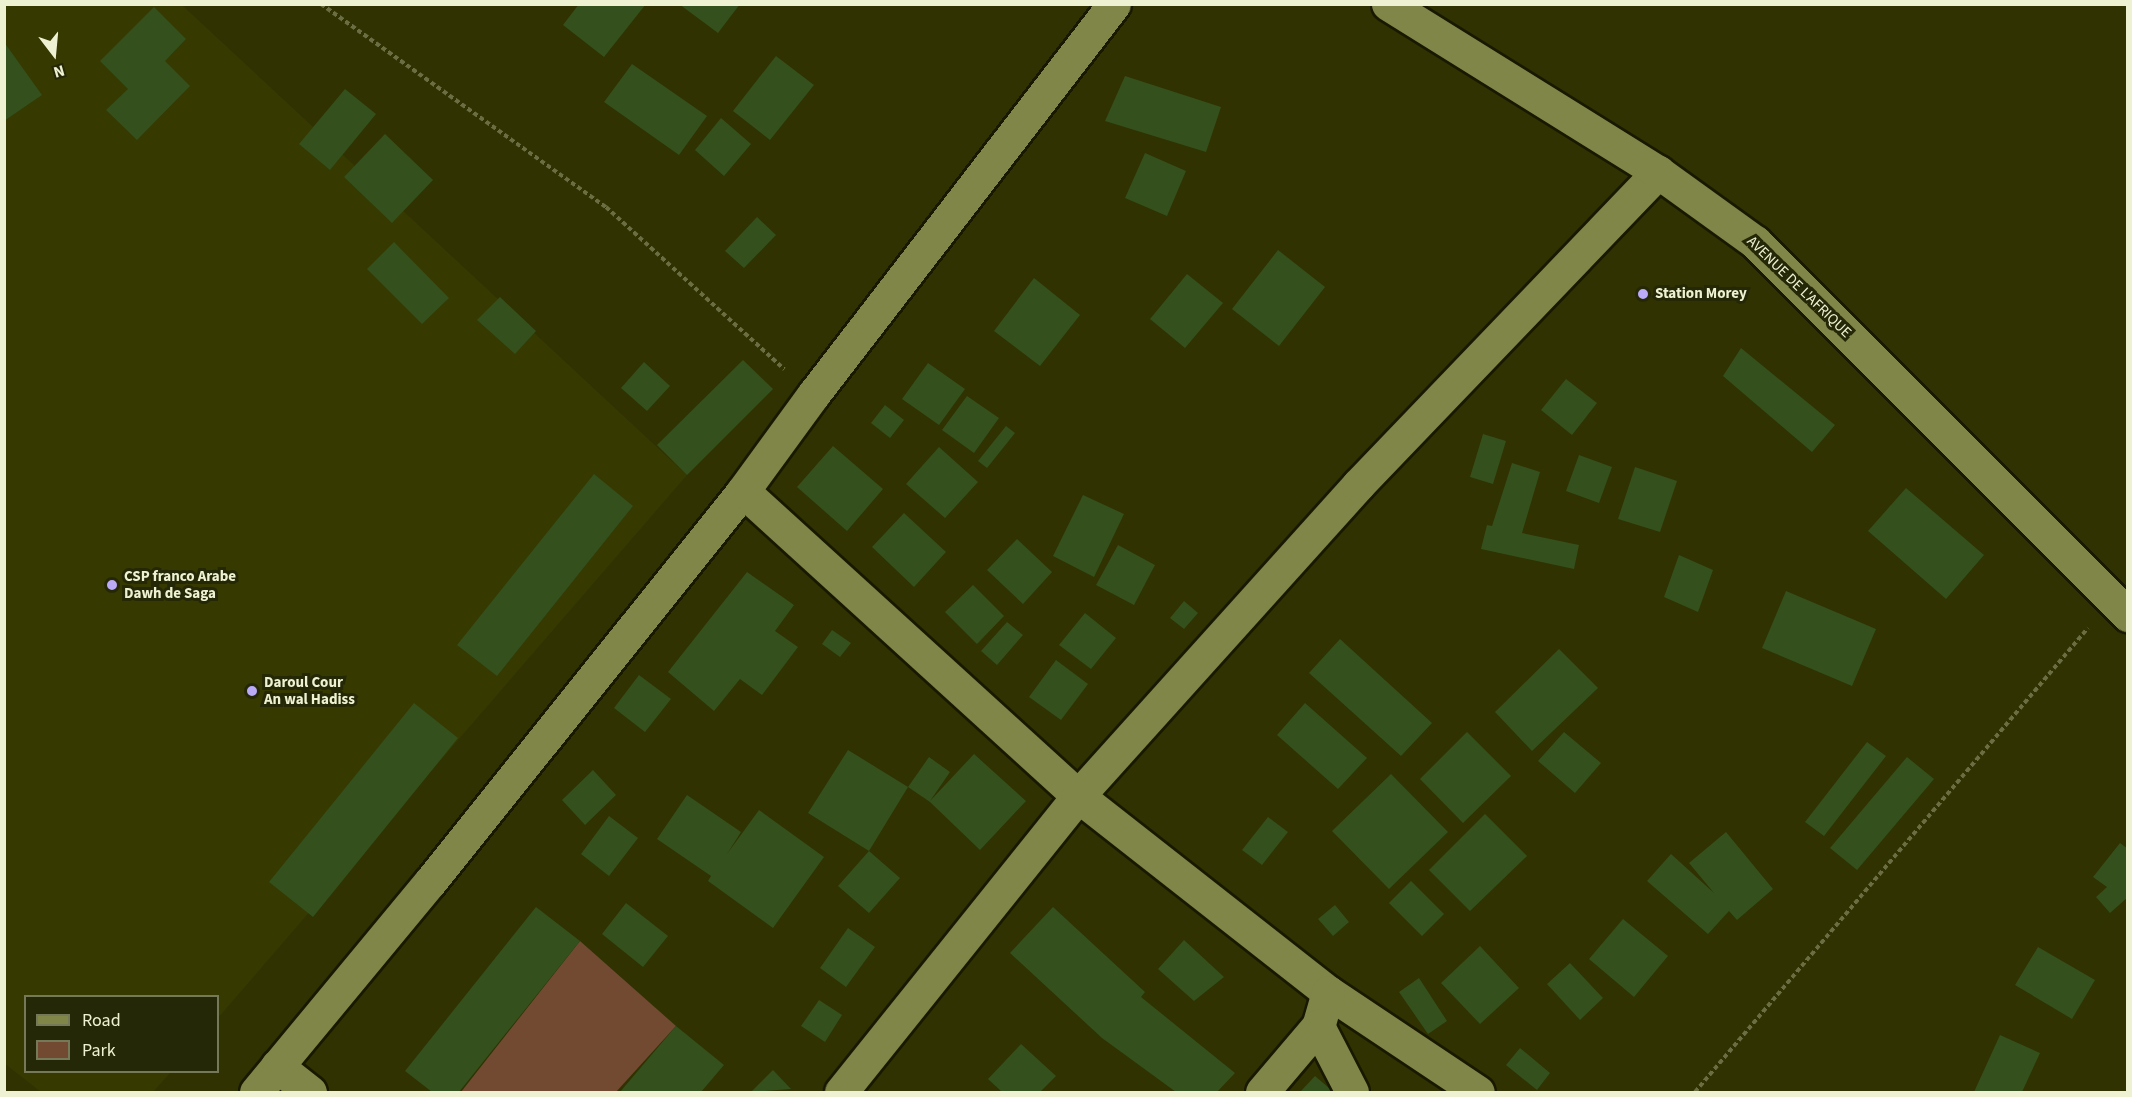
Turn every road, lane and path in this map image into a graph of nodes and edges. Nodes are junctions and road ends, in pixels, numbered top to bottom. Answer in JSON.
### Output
{"nodes":[{"id":1,"x":321,"y":4,"type":"edge"},
{"id":2,"x":1114,"y":4,"type":"edge"},
{"id":3,"x":1388,"y":4,"type":"edge"},
{"id":4,"x":1658,"y":172,"type":"junction"},
{"id":5,"x":813,"y":395,"type":"junction"},
{"id":6,"x":743,"y":491,"type":"junction"},
{"id":7,"x":2120,"y":607,"type":"edge"},
{"id":8,"x":1078,"y":796,"type":"junction"},
{"id":9,"x":1328,"y":992,"type":"junction"},
{"id":10,"x":1318,"y":1026,"type":"junction"},
{"id":11,"x":277,"y":1066,"type":"junction"},
{"id":12,"x":256,"y":1092,"type":"edge"},
{"id":13,"x":310,"y":1092,"type":"edge"},
{"id":14,"x":842,"y":1092,"type":"edge"},
{"id":15,"x":1262,"y":1092,"type":"edge"},
{"id":16,"x":1352,"y":1092,"type":"edge"},
{"id":17,"x":1478,"y":1092,"type":"edge"},
{"id":18,"x":1695,"y":1092,"type":"edge"}],
"edges":[{"from":1,"to":5,"type":"path"},
{"from":2,"to":5,"type":"street"},
{"from":3,"to":4,"type":"street","name":"AVENUE DE L'AFRIQUE"},
{"from":4,"to":7,"type":"street","name":"AVENUE DE L'AFRIQUE"},
{"from":4,"to":8,"type":"street"},
{"from":5,"to":6,"type":"street"},
{"from":6,"to":8,"type":"street"},
{"from":6,"to":11,"type":"street"},
{"from":7,"to":18,"type":"path"},
{"from":8,"to":9,"type":"street"},
{"from":8,"to":14,"type":"street"},
{"from":9,"to":10,"type":"street"},
{"from":9,"to":17,"type":"street"},
{"from":10,"to":15,"type":"street"},
{"from":10,"to":16,"type":"street"},
{"from":11,"to":12,"type":"street"},
{"from":11,"to":13,"type":"street"}]}
